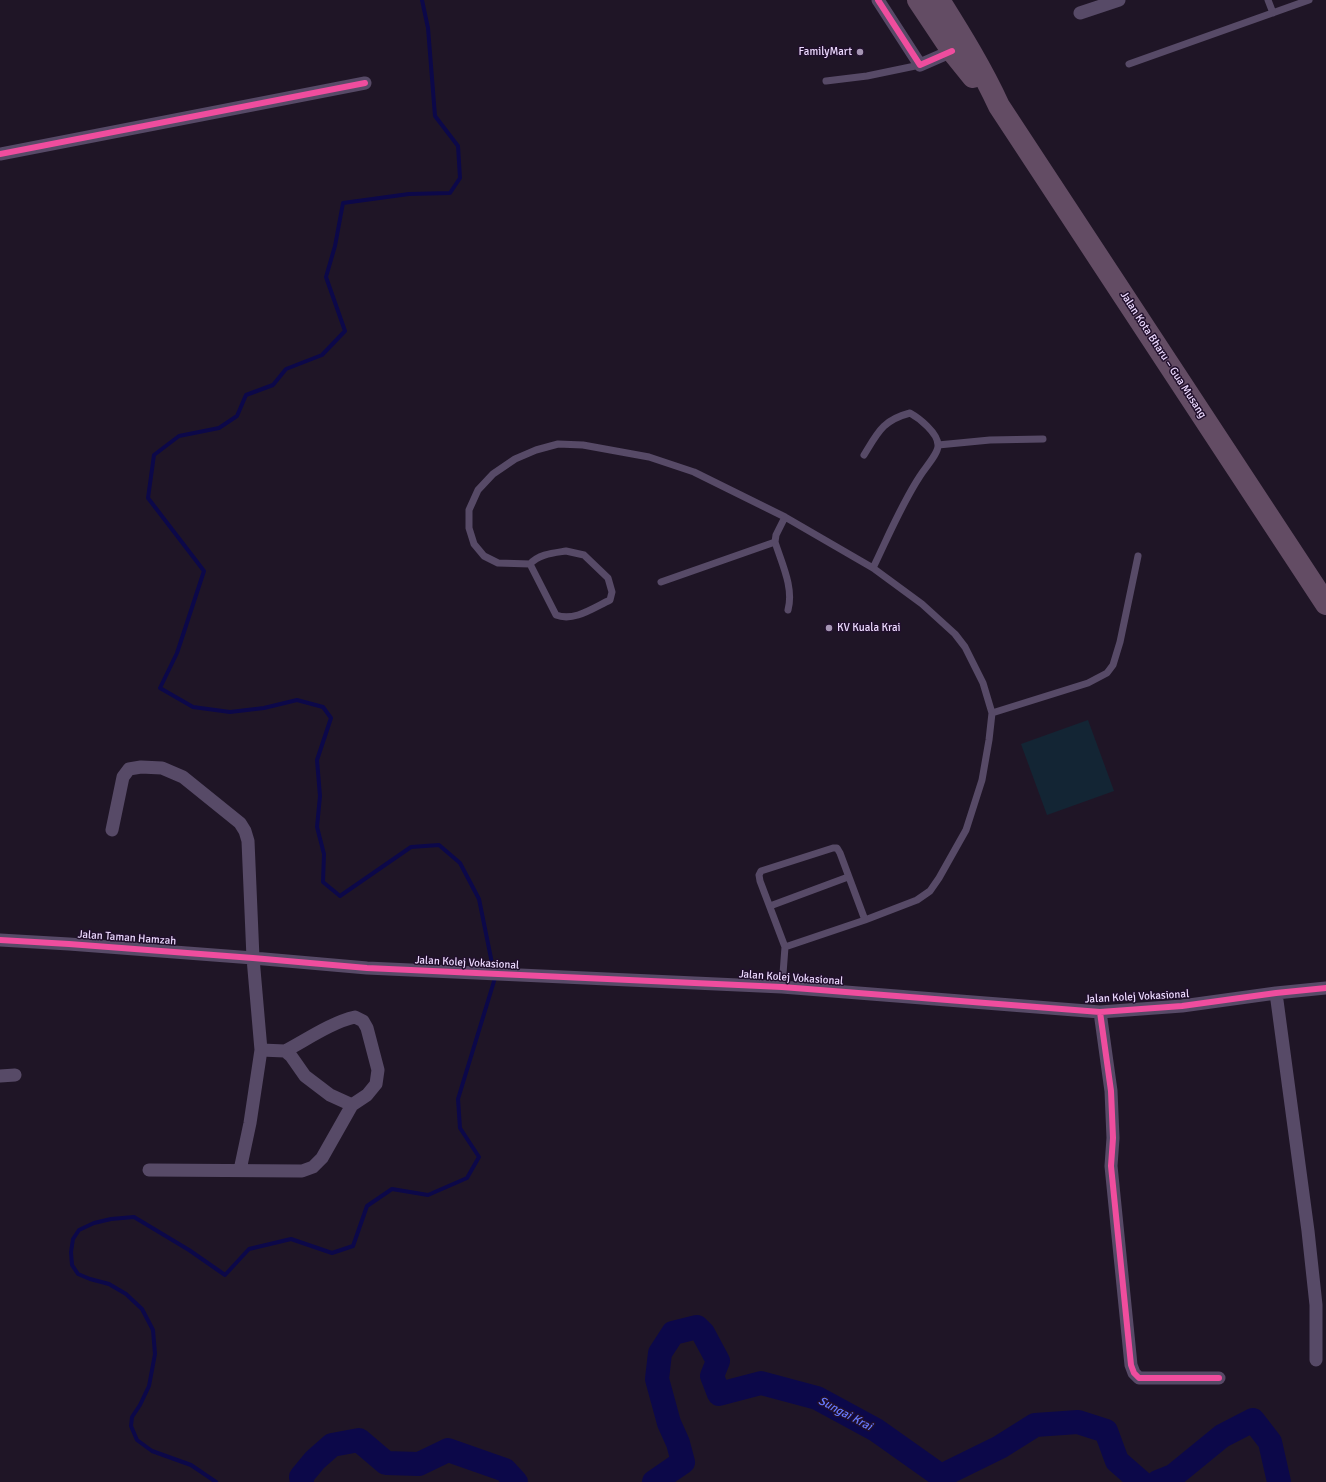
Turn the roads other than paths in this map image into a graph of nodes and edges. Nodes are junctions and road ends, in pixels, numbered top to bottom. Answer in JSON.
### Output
{"nodes":[{"id":1,"x":878,"y":0,"type":"edge"},
{"id":2,"x":918,"y":0,"type":"edge"},
{"id":3,"x":939,"y":0,"type":"edge"},
{"id":4,"x":1119,"y":0,"type":"edge"},
{"id":5,"x":1268,"y":0,"type":"edge"},
{"id":6,"x":1309,"y":0,"type":"edge"},
{"id":7,"x":1273,"y":13,"type":"junction"},
{"id":8,"x":1080,"y":14,"type":"dead end"},
{"id":9,"x":952,"y":51,"type":"junction"},
{"id":10,"x":1129,"y":64,"type":"dead end"},
{"id":11,"x":920,"y":65,"type":"junction"},
{"id":12,"x":826,"y":81,"type":"dead end"},
{"id":13,"x":365,"y":83,"type":"dead end"},
{"id":14,"x":999,"y":106,"type":"junction"},
{"id":15,"x":0,"y":154,"type":"edge"},
{"id":16,"x":1043,"y":439,"type":"dead end"},
{"id":17,"x":938,"y":445,"type":"junction"},
{"id":18,"x":864,"y":454,"type":"dead end"},
{"id":19,"x":785,"y":517,"type":"junction"},
{"id":20,"x":775,"y":542,"type":"junction"},
{"id":21,"x":1138,"y":556,"type":"dead end"},
{"id":22,"x":530,"y":564,"type":"junction"},
{"id":23,"x":874,"y":568,"type":"junction"},
{"id":24,"x":661,"y":582,"type":"dead end"},
{"id":25,"x":1326,"y":604,"type":"edge"},
{"id":26,"x":788,"y":610,"type":"dead end"},
{"id":27,"x":992,"y":713,"type":"junction"},
{"id":28,"x":112,"y":830,"type":"dead end"},
{"id":29,"x":848,"y":877,"type":"junction"},
{"id":30,"x":770,"y":906,"type":"junction"},
{"id":31,"x":865,"y":920,"type":"junction"},
{"id":32,"x":0,"y":940,"type":"edge"},
{"id":33,"x":785,"y":947,"type":"junction"},
{"id":34,"x":253,"y":958,"type":"junction"},
{"id":35,"x":782,"y":987,"type":"junction"},
{"id":36,"x":1326,"y":988,"type":"edge"},
{"id":37,"x":1276,"y":993,"type":"junction"},
{"id":38,"x":1100,"y":1012,"type":"junction"},
{"id":39,"x":260,"y":1050,"type":"junction"},
{"id":40,"x":285,"y":1051,"type":"junction"},
{"id":41,"x":15,"y":1075,"type":"dead end"},
{"id":42,"x":0,"y":1076,"type":"edge"},
{"id":43,"x":352,"y":1105,"type":"junction"},
{"id":44,"x":149,"y":1170,"type":"dead end"},
{"id":45,"x":240,"y":1170,"type":"junction"},
{"id":46,"x":1316,"y":1360,"type":"dead end"},
{"id":47,"x":1219,"y":1378,"type":"dead end"}],
"edges":[{"from":1,"to":11,"type":"street"},
{"from":2,"to":9,"type":"highway","name":"Jalan Kota Bharu – Gua Musang"},
{"from":3,"to":14,"type":"highway","name":"Jalan Kota Bharu – Gua Musang"},
{"from":4,"to":8,"type":"street"},
{"from":5,"to":7,"type":"lane"},
{"from":6,"to":7,"type":"lane"},
{"from":7,"to":10,"type":"lane"},
{"from":9,"to":11,"type":"street"},
{"from":9,"to":14,"type":"highway","name":"Jalan Kota Bharu – Gua Musang"},
{"from":11,"to":12,"type":"lane"},
{"from":13,"to":15,"type":"street"},
{"from":14,"to":25,"type":"highway","name":"Jalan Kota Bharu – Gua Musang"},
{"from":16,"to":17,"type":"lane"},
{"from":17,"to":18,"type":"lane"},
{"from":17,"to":23,"type":"lane"},
{"from":19,"to":20,"type":"lane"},
{"from":19,"to":22,"type":"lane"},
{"from":19,"to":23,"type":"lane"},
{"from":20,"to":24,"type":"lane"},
{"from":20,"to":26,"type":"lane"},
{"from":21,"to":27,"type":"lane"},
{"from":22,"to":22,"type":"lane"},
{"from":23,"to":27,"type":"lane"},
{"from":27,"to":31,"type":"lane"},
{"from":28,"to":34,"type":"street"},
{"from":29,"to":30,"type":"lane"},
{"from":29,"to":30,"type":"lane"},
{"from":29,"to":31,"type":"lane"},
{"from":30,"to":33,"type":"lane"},
{"from":31,"to":33,"type":"lane"},
{"from":32,"to":34,"type":"street","name":"Jalan Taman Hamzah"},
{"from":33,"to":35,"type":"lane"},
{"from":34,"to":35,"type":"street","name":"Jalan Kolej Vokasional"},
{"from":34,"to":39,"type":"street"},
{"from":35,"to":38,"type":"street","name":"Jalan Kolej Vokasional"},
{"from":36,"to":37,"type":"street","name":"Jalan Kolej Vokasional"},
{"from":37,"to":38,"type":"street","name":"Jalan Kolej Vokasional"},
{"from":37,"to":46,"type":"street"},
{"from":38,"to":47,"type":"street"},
{"from":39,"to":40,"type":"street"},
{"from":39,"to":45,"type":"street"},
{"from":40,"to":43,"type":"street"},
{"from":40,"to":43,"type":"street"},
{"from":41,"to":42,"type":"street"},
{"from":43,"to":45,"type":"street"},
{"from":44,"to":45,"type":"street"}]}
